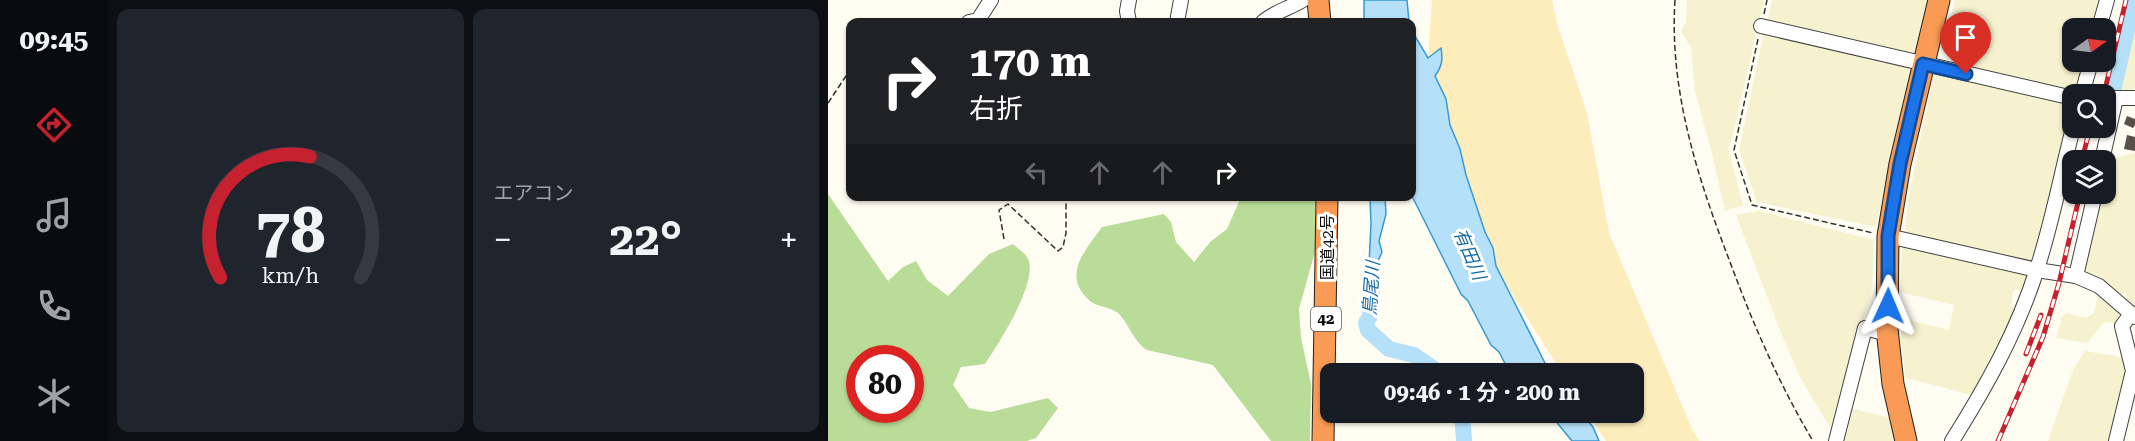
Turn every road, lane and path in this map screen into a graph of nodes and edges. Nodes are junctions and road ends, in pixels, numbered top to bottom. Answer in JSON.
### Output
{"nodes":[{"id":1,"x":991,"y":0,"type":"edge"},
{"id":2,"x":1129,"y":0,"type":"edge"},
{"id":3,"x":1181,"y":0,"type":"edge"},
{"id":4,"x":1303,"y":0,"type":"edge"},
{"id":5,"x":1318,"y":0,"type":"edge"},
{"id":6,"x":1675,"y":0,"type":"edge"},
{"id":7,"x":1767,"y":0,"type":"edge"},
{"id":8,"x":1938,"y":0,"type":"edge"},
{"id":9,"x":2107,"y":0,"type":"edge"},
{"id":10,"x":979,"y":18,"type":"edge"},
{"id":11,"x":1128,"y":18,"type":"edge"},
{"id":12,"x":1178,"y":18,"type":"edge"},
{"id":13,"x":1268,"y":18,"type":"edge"},
{"id":14,"x":1320,"y":18,"type":"edge"},
{"id":15,"x":2102,"y":18,"type":"edge"},
{"id":16,"x":1761,"y":26,"type":"junction"},
{"id":17,"x":1923,"y":64,"type":"junction"},
{"id":18,"x":846,"y":76,"type":"edge"},
{"id":19,"x":2062,"y":96,"type":"edge"},
{"id":20,"x":2135,"y":96,"type":"edge"},
{"id":21,"x":828,"y":103,"type":"edge"},
{"id":22,"x":2070,"y":138,"type":"edge"},
{"id":23,"x":2104,"y":150,"type":"edge"},
{"id":24,"x":1066,"y":201,"type":"edge"},
{"id":25,"x":1327,"y":201,"type":"edge"},
{"id":26,"x":2093,"y":204,"type":"edge"},
{"id":27,"x":1888,"y":236,"type":"junction"},
{"id":28,"x":1004,"y":239,"type":"dead end"},
{"id":29,"x":2037,"y":270,"type":"junction"},
{"id":30,"x":2076,"y":276,"type":"junction"},
{"id":31,"x":2133,"y":315,"type":"edge"},
{"id":32,"x":1887,"y":329,"type":"junction"},
{"id":33,"x":1323,"y":441,"type":"edge"},
{"id":34,"x":1813,"y":441,"type":"edge"},
{"id":35,"x":1836,"y":441,"type":"edge"},
{"id":36,"x":1906,"y":441,"type":"edge"},
{"id":37,"x":1952,"y":441,"type":"edge"},
{"id":38,"x":2116,"y":441,"type":"edge"}],
"edges":[{"from":1,"to":10,"type":"street"},
{"from":2,"to":11,"type":"street"},
{"from":3,"to":12,"type":"street"},
{"from":4,"to":13,"type":"street"},
{"from":5,"to":14,"type":"highway"},
{"from":6,"to":34,"type":"path"},
{"from":7,"to":16,"type":"path"},
{"from":8,"to":17,"type":"highway"},
{"from":9,"to":15,"type":"street"},
{"from":16,"to":17,"type":"street"},
{"from":16,"to":27,"type":"path"},
{"from":17,"to":19,"type":"street"},
{"from":17,"to":27,"type":"highway"},
{"from":18,"to":21,"type":"path"},
{"from":20,"to":23,"type":"street"},
{"from":22,"to":29,"type":"street"},
{"from":24,"to":28,"type":"path"},
{"from":25,"to":33,"type":"highway","name":"国道42号","number":"42"},
{"from":26,"to":30,"type":"street"},
{"from":27,"to":29,"type":"street"},
{"from":27,"to":32,"type":"highway"},
{"from":29,"to":30,"type":"street"},
{"from":29,"to":37,"type":"street"},
{"from":30,"to":31,"type":"street"},
{"from":31,"to":38,"type":"street"},
{"from":32,"to":35,"type":"street"},
{"from":32,"to":36,"type":"highway"}]}
